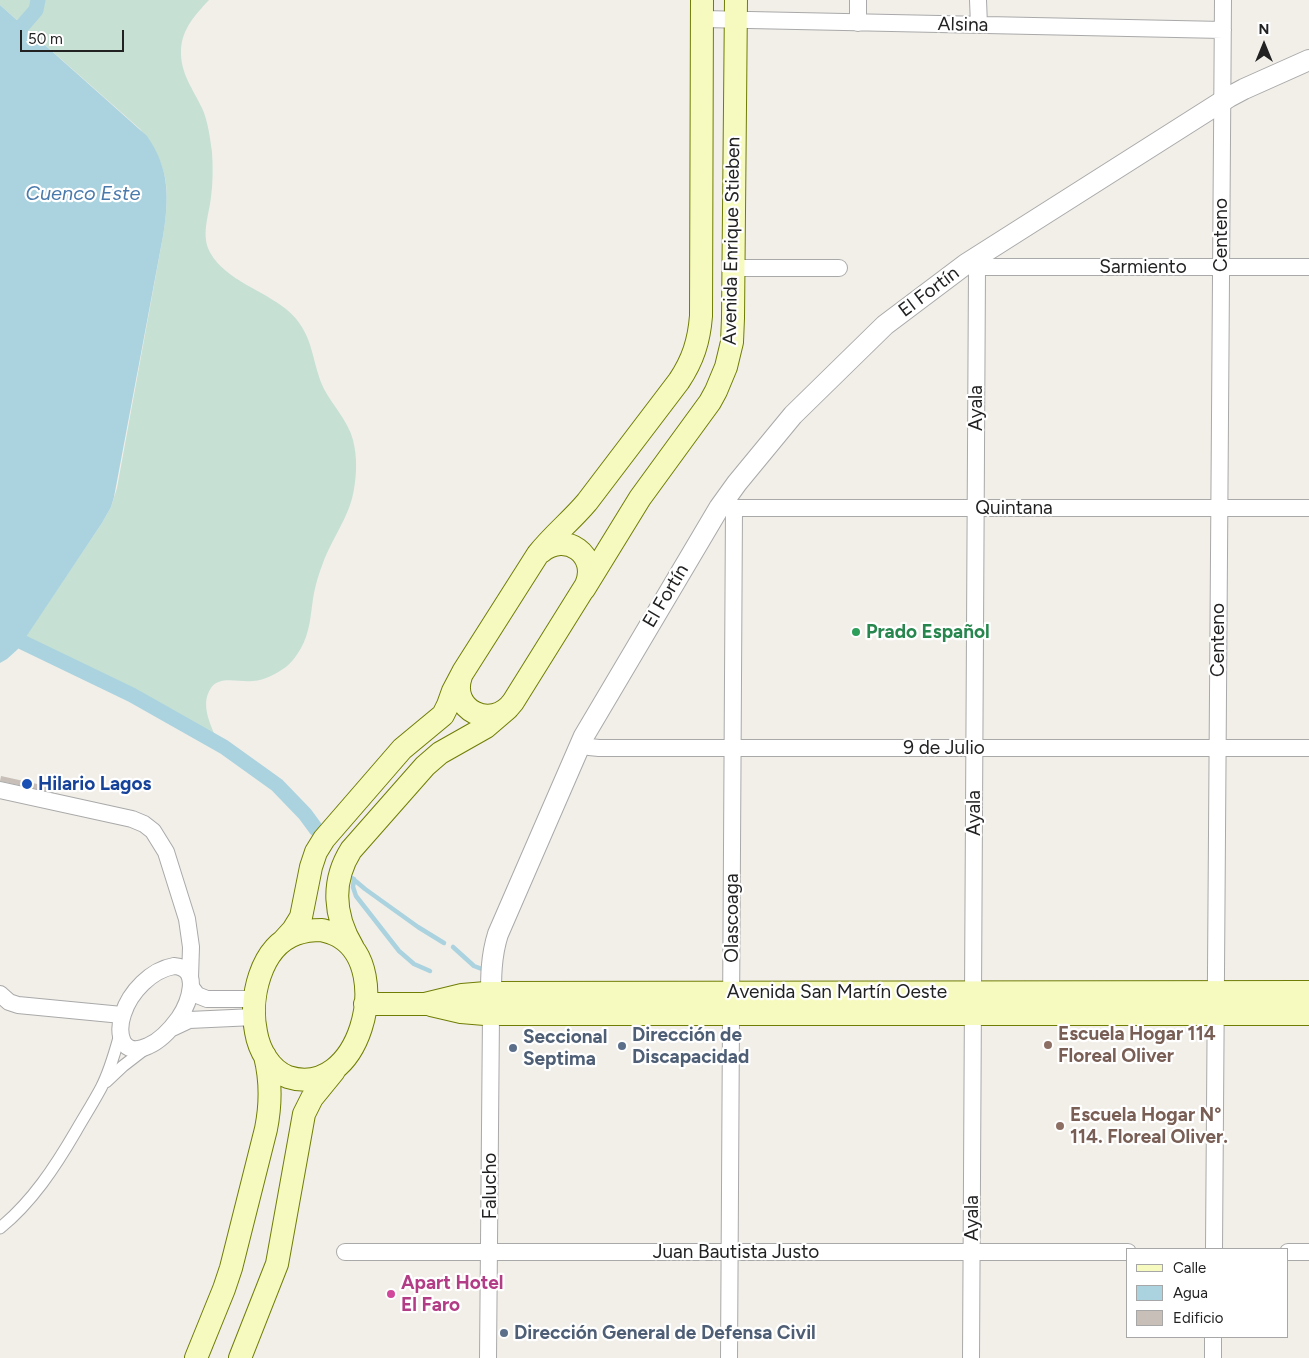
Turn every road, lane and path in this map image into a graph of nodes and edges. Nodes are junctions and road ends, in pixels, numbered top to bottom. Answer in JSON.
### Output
{"nodes":[{"id":1,"x":858,"y":0,"type":"edge"},
{"id":2,"x":978,"y":0,"type":"edge"},
{"id":3,"x":1223,"y":0,"type":"edge"},
{"id":4,"x":702,"y":10,"type":"edge"},
{"id":5,"x":735,"y":10,"type":"edge"},
{"id":6,"x":858,"y":22,"type":"junction"},
{"id":7,"x":979,"y":25,"type":"junction"},
{"id":8,"x":1223,"y":30,"type":"junction"},
{"id":9,"x":1309,"y":60,"type":"edge"},
{"id":10,"x":1222,"y":101,"type":"junction"},
{"id":11,"x":974,"y":264,"type":"junction"},
{"id":12,"x":1221,"y":267,"type":"junction"},
{"id":13,"x":1309,"y":267,"type":"edge"},
{"id":14,"x":734,"y":268,"type":"junction"},
{"id":15,"x":839,"y":268,"type":"dead end"},
{"id":16,"x":727,"y":508,"type":"junction"},
{"id":17,"x":975,"y":508,"type":"junction"},
{"id":18,"x":1219,"y":508,"type":"junction"},
{"id":19,"x":1309,"y":508,"type":"edge"},
{"id":20,"x":538,"y":554,"type":"junction"},
{"id":21,"x":584,"y":589,"type":"junction"},
{"id":22,"x":463,"y":672,"type":"junction"},
{"id":23,"x":507,"y":709,"type":"junction"},
{"id":24,"x":580,"y":744,"type":"junction"},
{"id":25,"x":733,"y":748,"type":"junction"},
{"id":26,"x":974,"y":748,"type":"junction"},
{"id":27,"x":1218,"y":748,"type":"junction"},
{"id":28,"x":1309,"y":748,"type":"edge"},
{"id":29,"x":0,"y":790,"type":"edge"},
{"id":30,"x":348,"y":810,"type":"junction"},
{"id":31,"x":370,"y":828,"type":"junction"},
{"id":32,"x":283,"y":941,"type":"junction"},
{"id":33,"x":355,"y":951,"type":"junction"},
{"id":34,"x":190,"y":982,"type":"junction"},
{"id":35,"x":1309,"y":992,"type":"edge"},
{"id":36,"x":0,"y":994,"type":"edge"},
{"id":37,"x":732,"y":1003,"type":"junction"},
{"id":38,"x":973,"y":1003,"type":"junction"},
{"id":39,"x":1216,"y":1003,"type":"junction"},
{"id":40,"x":365,"y":1004,"type":"junction"},
{"id":41,"x":491,"y":1004,"type":"junction"},
{"id":42,"x":254,"y":1008,"type":"junction"},
{"id":43,"x":1309,"y":1014,"type":"edge"},
{"id":44,"x":122,"y":1015,"type":"junction"},
{"id":45,"x":170,"y":1029,"type":"junction"},
{"id":46,"x":120,"y":1034,"type":"junction"},
{"id":47,"x":152,"y":1045,"type":"junction"},
{"id":48,"x":265,"y":1056,"type":"junction"},
{"id":49,"x":339,"y":1065,"type":"junction"},
{"id":50,"x":101,"y":1087,"type":"junction"},
{"id":51,"x":0,"y":1228,"type":"edge"},
{"id":52,"x":1214,"y":1248,"type":"edge"},
{"id":53,"x":345,"y":1252,"type":"dead end"},
{"id":54,"x":489,"y":1252,"type":"junction"},
{"id":55,"x":730,"y":1252,"type":"junction"},
{"id":56,"x":972,"y":1252,"type":"junction"},
{"id":57,"x":1126,"y":1252,"type":"edge"},
{"id":58,"x":1289,"y":1252,"type":"edge"},
{"id":59,"x":1309,"y":1252,"type":"edge"},
{"id":60,"x":1213,"y":1338,"type":"edge"},
{"id":61,"x":196,"y":1358,"type":"edge"},
{"id":62,"x":240,"y":1358,"type":"edge"},
{"id":63,"x":488,"y":1358,"type":"edge"},
{"id":64,"x":729,"y":1358,"type":"edge"},
{"id":65,"x":971,"y":1358,"type":"edge"},
{"id":66,"x":1213,"y":1358,"type":"edge"}],
"edges":[{"from":1,"to":6,"type":"street"},
{"from":2,"to":7,"type":"street"},
{"from":3,"to":8,"type":"street","name":"Centeno"},
{"from":4,"to":5,"type":"street","name":"Alsina"},
{"from":4,"to":20,"type":"main road","name":"Avenida Enrique Stieben"},
{"from":5,"to":6,"type":"street","name":"Alsina"},
{"from":5,"to":14,"type":"main road","name":"Avenida Enrique Stieben"},
{"from":6,"to":7,"type":"street","name":"Alsina"},
{"from":7,"to":8,"type":"street","name":"Alsina"},
{"from":8,"to":10,"type":"street","name":"Centeno"},
{"from":9,"to":10,"type":"street","name":"El Fortín"},
{"from":10,"to":11,"type":"street","name":"El Fortín"},
{"from":10,"to":12,"type":"street","name":"Centeno"},
{"from":11,"to":12,"type":"street","name":"Sarmiento"},
{"from":11,"to":16,"type":"street","name":"El Fortín"},
{"from":11,"to":17,"type":"street","name":"Ayala"},
{"from":12,"to":13,"type":"street","name":"Sarmiento"},
{"from":12,"to":18,"type":"street","name":"Centeno"},
{"from":14,"to":15,"type":"street"},
{"from":14,"to":21,"type":"main road","name":"Avenida Enrique Stieben"},
{"from":16,"to":17,"type":"street","name":"Quintana"},
{"from":16,"to":24,"type":"street","name":"El Fortín"},
{"from":16,"to":25,"type":"street","name":"Olascoaga"},
{"from":17,"to":18,"type":"street","name":"Quintana"},
{"from":17,"to":26,"type":"street","name":"Ayala"},
{"from":18,"to":19,"type":"street","name":"Quintana"},
{"from":18,"to":27,"type":"street","name":"Centeno"},
{"from":20,"to":21,"type":"main road","name":"Avenida Enrique Stieben"},
{"from":20,"to":22,"type":"main road","name":"Avenida Enrique Stieben"},
{"from":21,"to":23,"type":"main road","name":"Avenida Enrique Stieben"},
{"from":22,"to":23,"type":"main road","name":"Avenida Enrique Stieben"},
{"from":22,"to":30,"type":"main road","name":"Avenida Enrique Stieben"},
{"from":23,"to":31,"type":"main road"},
{"from":24,"to":25,"type":"street","name":"9 de Julio"},
{"from":24,"to":41,"type":"street","name":"El Fortín"},
{"from":25,"to":26,"type":"street","name":"9 de Julio"},
{"from":25,"to":37,"type":"street","name":"Olascoaga"},
{"from":26,"to":27,"type":"street","name":"9 de Julio"},
{"from":26,"to":38,"type":"street","name":"Ayala"},
{"from":27,"to":28,"type":"street","name":"9 de Julio"},
{"from":27,"to":39,"type":"street","name":"Centeno"},
{"from":29,"to":34,"type":"street"},
{"from":30,"to":31,"type":"main road"},
{"from":30,"to":32,"type":"main road","name":"Avenida Enrique Stieben"},
{"from":31,"to":33,"type":"main road"},
{"from":32,"to":33,"type":"main road"},
{"from":32,"to":42,"type":"main road"},
{"from":33,"to":40,"type":"main road"},
{"from":34,"to":42,"type":"street"},
{"from":34,"to":44,"type":"street"},
{"from":34,"to":45,"type":"street"},
{"from":35,"to":39,"type":"main road","name":"Avenida San Martín Oeste"},
{"from":36,"to":44,"type":"street"},
{"from":37,"to":38,"type":"main road","name":"Avenida San Martín Oeste"},
{"from":37,"to":41,"type":"main road","name":"Avenida San Martín Oeste"},
{"from":37,"to":55,"type":"street","name":"Olascoaga"},
{"from":38,"to":39,"type":"main road","name":"Avenida San Martín Oeste"},
{"from":38,"to":56,"type":"street","name":"Ayala"},
{"from":39,"to":43,"type":"main road","name":"Avenida San Martín Oeste"},
{"from":39,"to":52,"type":"street","name":"Centeno"},
{"from":40,"to":41,"type":"main road","name":"Avenida San Martín Oeste"},
{"from":40,"to":49,"type":"main road"},
{"from":41,"to":54,"type":"street","name":"Falucho"},
{"from":42,"to":45,"type":"street"},
{"from":42,"to":48,"type":"main road"},
{"from":44,"to":46,"type":"street"},
{"from":45,"to":47,"type":"street"},
{"from":46,"to":47,"type":"street"},
{"from":46,"to":50,"type":"street"},
{"from":47,"to":50,"type":"street"},
{"from":48,"to":49,"type":"main road"},
{"from":48,"to":61,"type":"main road"},
{"from":49,"to":62,"type":"main road"},
{"from":50,"to":51,"type":"street"},
{"from":53,"to":54,"type":"street","name":"Juan Bautista Justo"},
{"from":54,"to":55,"type":"street","name":"Juan Bautista Justo"},
{"from":54,"to":63,"type":"street","name":"Falucho"},
{"from":55,"to":56,"type":"street","name":"Juan Bautista Justo"},
{"from":55,"to":64,"type":"street","name":"Olascoaga"},
{"from":56,"to":57,"type":"street","name":"Juan Bautista Justo"},
{"from":56,"to":65,"type":"street","name":"Ayala"},
{"from":58,"to":59,"type":"street"},
{"from":60,"to":66,"type":"street"}]}
